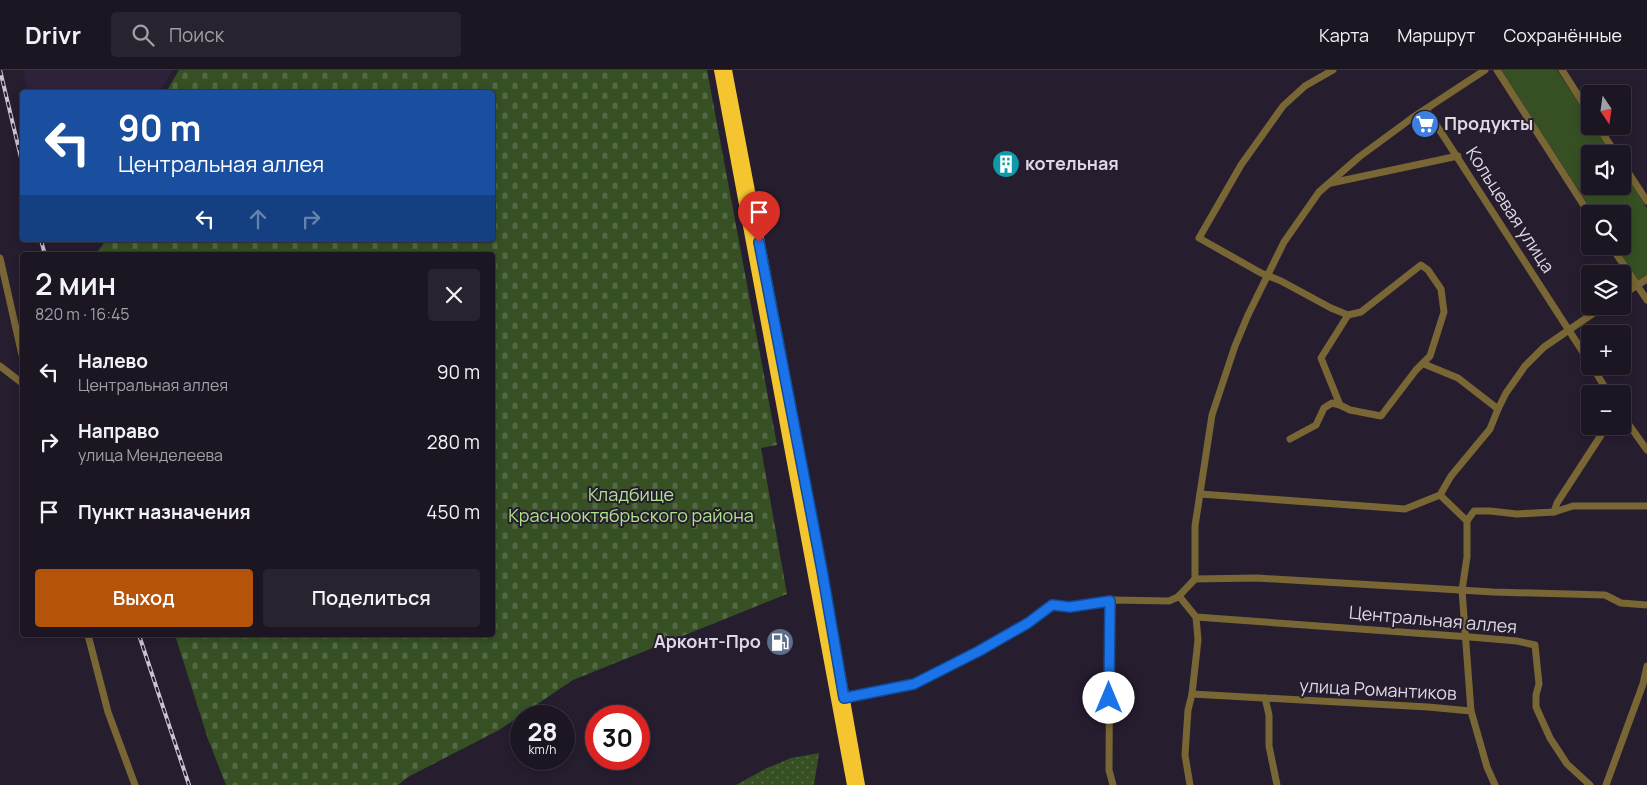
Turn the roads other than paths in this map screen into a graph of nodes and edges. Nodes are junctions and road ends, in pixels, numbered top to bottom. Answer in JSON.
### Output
{"nodes":[{"id":1,"x":719,"y":70,"type":"edge"},
{"id":2,"x":726,"y":70,"type":"edge"},
{"id":3,"x":1333,"y":70,"type":"edge"},
{"id":4,"x":1485,"y":70,"type":"edge"},
{"id":5,"x":1496,"y":70,"type":"edge"},
{"id":6,"x":1562,"y":70,"type":"edge"},
{"id":7,"x":1581,"y":100,"type":"edge"},
{"id":8,"x":1426,"y":109,"type":"junction"},
{"id":9,"x":1458,"y":156,"type":"junction"},
{"id":10,"x":1631,"y":177,"type":"edge"},
{"id":11,"x":1330,"y":183,"type":"junction"},
{"id":12,"x":1647,"y":201,"type":"edge"},
{"id":13,"x":1584,"y":205,"type":"edge"},
{"id":14,"x":1617,"y":255,"type":"edge"},
{"id":15,"x":0,"y":258,"type":"edge"},
{"id":16,"x":1268,"y":276,"type":"junction"},
{"id":17,"x":1647,"y":279,"type":"edge"},
{"id":18,"x":1638,"y":285,"type":"junction"},
{"id":19,"x":1631,"y":289,"type":"edge"},
{"id":20,"x":1647,"y":300,"type":"edge"},
{"id":21,"x":1348,"y":315,"type":"junction"},
{"id":22,"x":1590,"y":315,"type":"edge"},
{"id":23,"x":1569,"y":328,"type":"junction"},
{"id":24,"x":20,"y":346,"type":"edge"},
{"id":25,"x":1581,"y":348,"type":"edge"},
{"id":26,"x":1424,"y":364,"type":"junction"},
{"id":27,"x":0,"y":366,"type":"edge"},
{"id":28,"x":20,"y":381,"type":"edge"},
{"id":29,"x":1340,"y":405,"type":"junction"},
{"id":30,"x":1498,"y":409,"type":"junction"},
{"id":31,"x":1631,"y":428,"type":"edge"},
{"id":32,"x":1602,"y":435,"type":"edge"},
{"id":33,"x":1290,"y":439,"type":"dead end"},
{"id":34,"x":1647,"y":450,"type":"edge"},
{"id":35,"x":1200,"y":494,"type":"junction"},
{"id":36,"x":1440,"y":495,"type":"junction"},
{"id":37,"x":1647,"y":506,"type":"edge"},
{"id":38,"x":1554,"y":512,"type":"junction"},
{"id":39,"x":1468,"y":521,"type":"junction"},
{"id":40,"x":1195,"y":579,"type":"junction"},
{"id":41,"x":1462,"y":590,"type":"junction"},
{"id":42,"x":1179,"y":596,"type":"junction"},
{"id":43,"x":1110,"y":601,"type":"junction"},
{"id":44,"x":1647,"y":605,"type":"edge"},
{"id":45,"x":1196,"y":617,"type":"junction"},
{"id":46,"x":89,"y":637,"type":"edge"},
{"id":47,"x":1466,"y":637,"type":"junction"},
{"id":48,"x":1647,"y":666,"type":"edge"},
{"id":49,"x":1192,"y":694,"type":"junction"},
{"id":50,"x":844,"y":698,"type":"junction"},
{"id":51,"x":1266,"y":698,"type":"junction"},
{"id":52,"x":1471,"y":711,"type":"junction"},
{"id":53,"x":135,"y":785,"type":"edge"},
{"id":54,"x":852,"y":785,"type":"edge"},
{"id":55,"x":860,"y":785,"type":"edge"},
{"id":56,"x":1113,"y":785,"type":"edge"},
{"id":57,"x":1190,"y":785,"type":"edge"},
{"id":58,"x":1277,"y":785,"type":"edge"},
{"id":59,"x":1495,"y":785,"type":"edge"},
{"id":60,"x":1590,"y":785,"type":"edge"},
{"id":61,"x":1606,"y":785,"type":"edge"}],
"edges":[{"from":1,"to":54,"type":"highway"},
{"from":2,"to":50,"type":"highway"},
{"from":3,"to":16,"type":"street"},
{"from":4,"to":8,"type":"street"},
{"from":5,"to":13,"type":"street"},
{"from":6,"to":7,"type":"street"},
{"from":8,"to":9,"type":"street","name":"Кольцевая улица"},
{"from":8,"to":11,"type":"street"},
{"from":9,"to":11,"type":"street"},
{"from":9,"to":23,"type":"street","name":"Кольцевая улица"},
{"from":10,"to":12,"type":"street"},
{"from":11,"to":16,"type":"street"},
{"from":14,"to":18,"type":"street"},
{"from":15,"to":24,"type":"street"},
{"from":16,"to":21,"type":"street"},
{"from":16,"to":35,"type":"street"},
{"from":17,"to":18,"type":"street"},
{"from":18,"to":19,"type":"street"},
{"from":18,"to":20,"type":"street"},
{"from":21,"to":26,"type":"street"},
{"from":21,"to":29,"type":"street"},
{"from":22,"to":23,"type":"street"},
{"from":23,"to":25,"type":"street","name":"Кольцевая улица"},
{"from":23,"to":30,"type":"street"},
{"from":26,"to":29,"type":"street"},
{"from":26,"to":30,"type":"street"},
{"from":27,"to":28,"type":"street"},
{"from":29,"to":33,"type":"street"},
{"from":30,"to":36,"type":"street"},
{"from":31,"to":34,"type":"street"},
{"from":32,"to":38,"type":"street"},
{"from":35,"to":36,"type":"street"},
{"from":35,"to":40,"type":"street"},
{"from":36,"to":39,"type":"street"},
{"from":37,"to":38,"type":"street"},
{"from":38,"to":39,"type":"street"},
{"from":39,"to":41,"type":"street"},
{"from":40,"to":41,"type":"street","name":"Центральная аллея"},
{"from":40,"to":42,"type":"street"},
{"from":41,"to":44,"type":"street","name":"Центральная аллея"},
{"from":41,"to":47,"type":"street"},
{"from":42,"to":43,"type":"street"},
{"from":42,"to":45,"type":"street"},
{"from":43,"to":50,"type":"street"},
{"from":43,"to":56,"type":"street"},
{"from":45,"to":47,"type":"street","name":"Центральная аллея"},
{"from":45,"to":49,"type":"street"},
{"from":46,"to":53,"type":"street"},
{"from":47,"to":52,"type":"street"},
{"from":47,"to":60,"type":"street","name":"Центральная аллея"},
{"from":48,"to":61,"type":"street"},
{"from":49,"to":51,"type":"street","name":"улица Романтиков"},
{"from":49,"to":57,"type":"street"},
{"from":50,"to":55,"type":"highway"},
{"from":51,"to":52,"type":"street","name":"улица Романтиков"},
{"from":51,"to":58,"type":"street"},
{"from":52,"to":59,"type":"street","name":"улица Романтиков"}]}
